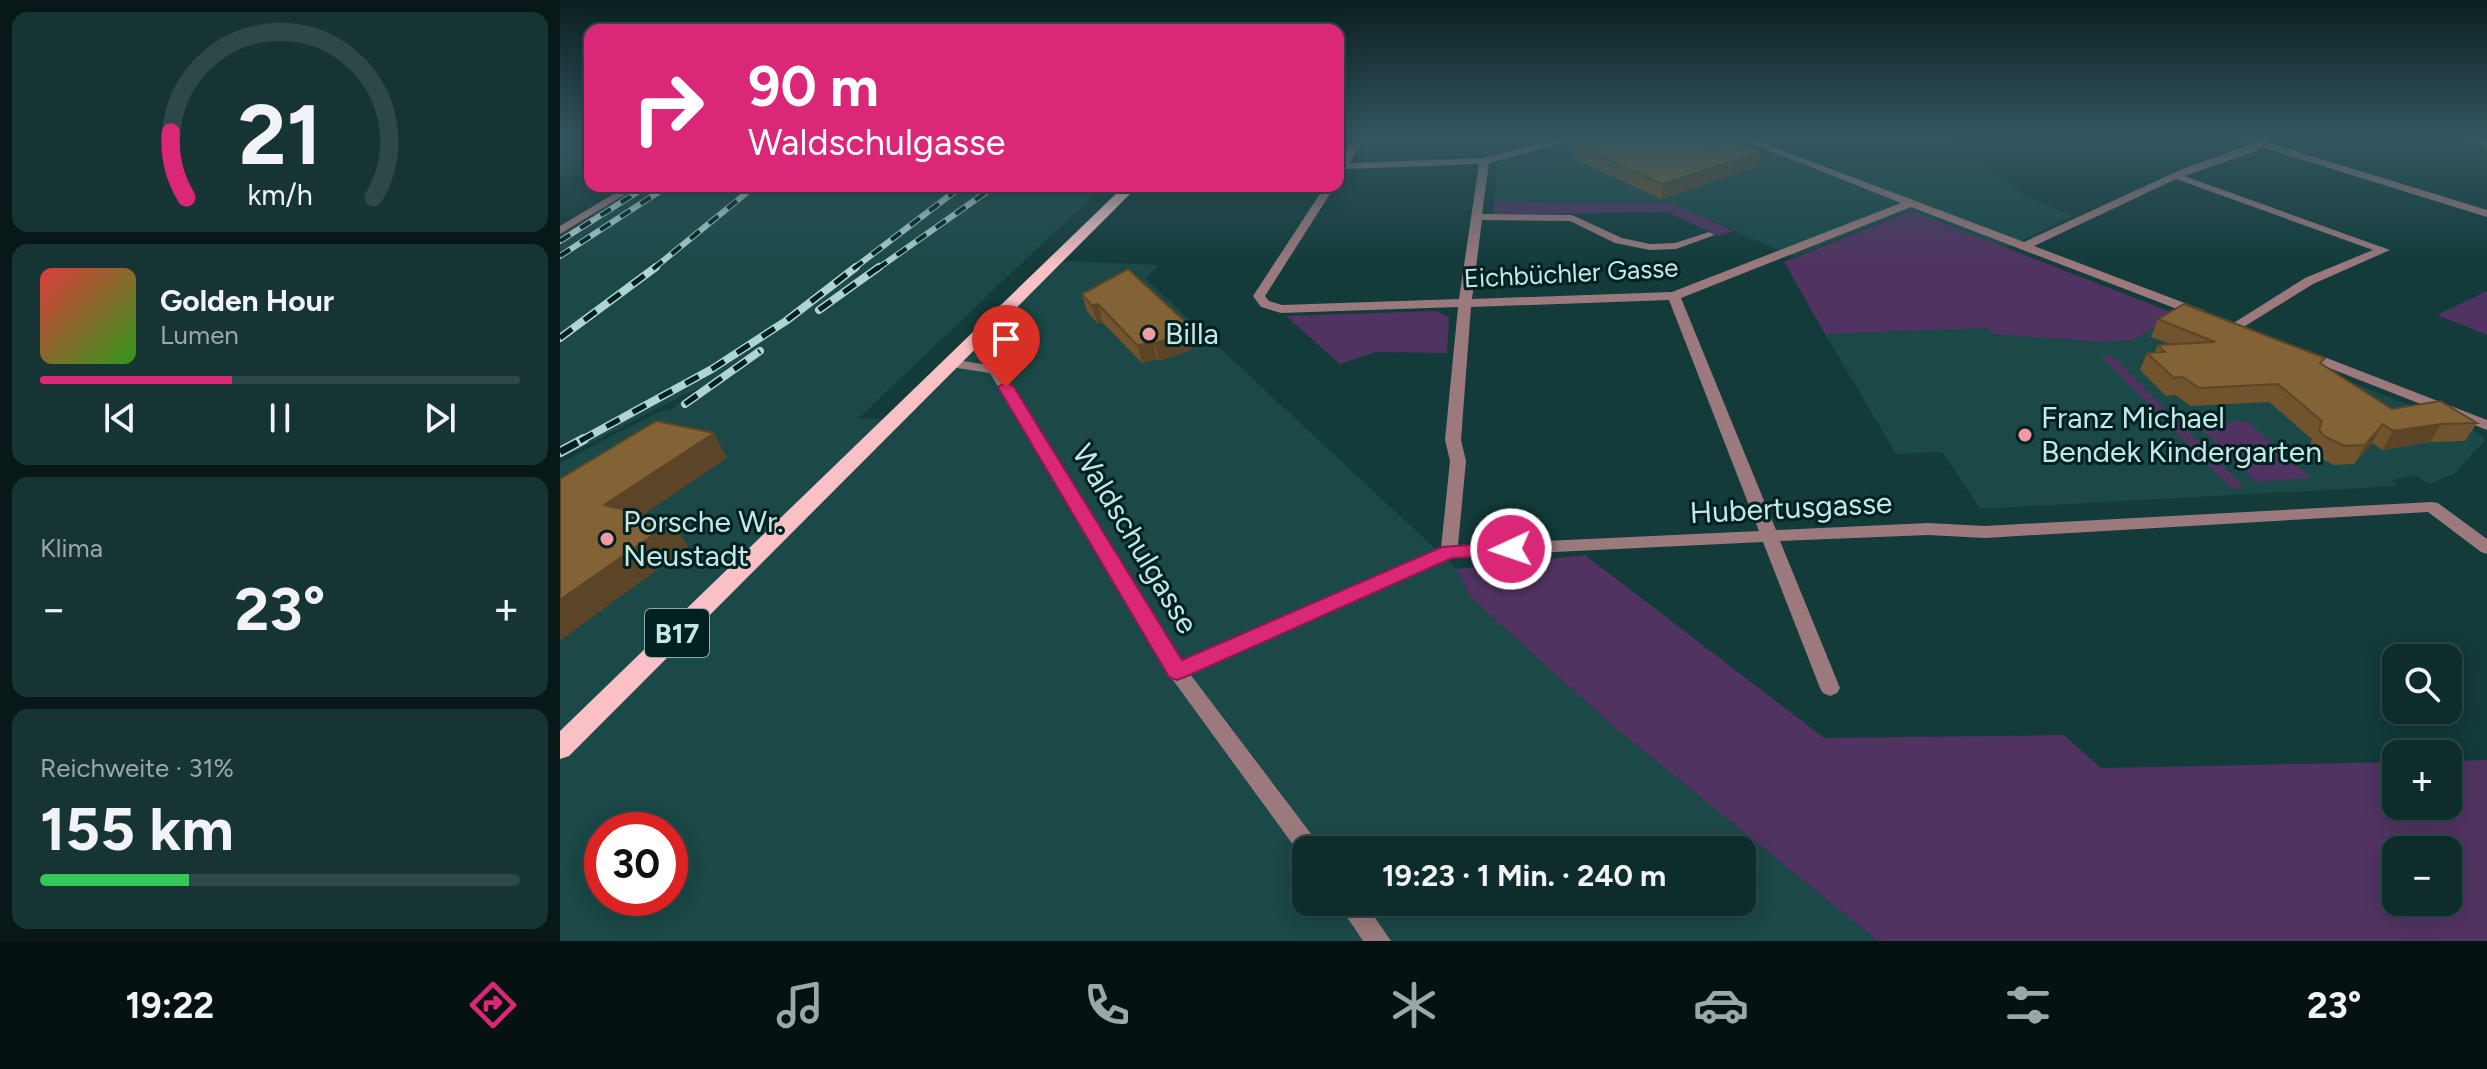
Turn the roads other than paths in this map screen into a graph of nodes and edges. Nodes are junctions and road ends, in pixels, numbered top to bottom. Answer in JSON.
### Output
{"nodes":[{"id":1,"x":1482,"y":179,"type":"edge"},
{"id":2,"x":1848,"y":179,"type":"edge"},
{"id":3,"x":2170,"y":179,"type":"edge"},
{"id":4,"x":2184,"y":179,"type":"edge"},
{"id":5,"x":2375,"y":179,"type":"edge"},
{"id":6,"x":624,"y":192,"type":"edge"},
{"id":7,"x":1125,"y":192,"type":"edge"},
{"id":8,"x":1326,"y":192,"type":"edge"},
{"id":9,"x":1911,"y":203,"type":"junction"},
{"id":10,"x":2487,"y":214,"type":"edge"},
{"id":11,"x":1478,"y":217,"type":"junction"},
{"id":12,"x":560,"y":231,"type":"edge"},
{"id":13,"x":1709,"y":235,"type":"dead end"},
{"id":14,"x":2025,"y":246,"type":"junction"},
{"id":15,"x":1674,"y":296,"type":"junction"},
{"id":16,"x":1465,"y":303,"type":"junction"},
{"id":17,"x":2227,"y":324,"type":"junction"},
{"id":18,"x":2250,"y":333,"type":"edge"},
{"id":19,"x":2290,"y":348,"type":"edge"},
{"id":20,"x":951,"y":363,"type":"junction"},
{"id":21,"x":2487,"y":425,"type":"edge"},
{"id":22,"x":1769,"y":538,"type":"junction"},
{"id":23,"x":2487,"y":548,"type":"edge"},
{"id":24,"x":1449,"y":551,"type":"junction"},
{"id":25,"x":1177,"y":671,"type":"junction"},
{"id":26,"x":1830,"y":688,"type":"dead end"},
{"id":27,"x":560,"y":748,"type":"edge"},
{"id":28,"x":1300,"y":836,"type":"edge"},
{"id":29,"x":1359,"y":916,"type":"edge"},
{"id":30,"x":1378,"y":941,"type":"edge"}],
"edges":[{"from":1,"to":11,"type":"street"},
{"from":2,"to":9,"type":"street"},
{"from":3,"to":14,"type":"street"},
{"from":4,"to":17,"type":"street"},
{"from":5,"to":10,"type":"street"},
{"from":6,"to":12,"type":"street"},
{"from":7,"to":20,"type":"main road","number":"B17"},
{"from":8,"to":16,"type":"street","name":"Eichbüchler Gasse"},
{"from":9,"to":14,"type":"street"},
{"from":9,"to":15,"type":"street","name":"Eichbüchler Gasse"},
{"from":11,"to":13,"type":"street"},
{"from":11,"to":16,"type":"street"},
{"from":14,"to":17,"type":"street"},
{"from":15,"to":16,"type":"street","name":"Eichbüchler Gasse"},
{"from":15,"to":22,"type":"street"},
{"from":16,"to":24,"type":"street"},
{"from":17,"to":18,"type":"street"},
{"from":19,"to":21,"type":"street"},
{"from":20,"to":25,"type":"street","name":"Waldschulgasse"},
{"from":20,"to":27,"type":"main road","number":"B17"},
{"from":22,"to":23,"type":"street","name":"Hubertusgasse"},
{"from":22,"to":24,"type":"street","name":"Hubertusgasse"},
{"from":22,"to":26,"type":"street"},
{"from":24,"to":25,"type":"street","name":"Hubertusgasse"},
{"from":25,"to":28,"type":"street","name":"Waldschulgasse"},
{"from":29,"to":30,"type":"street"}]}
